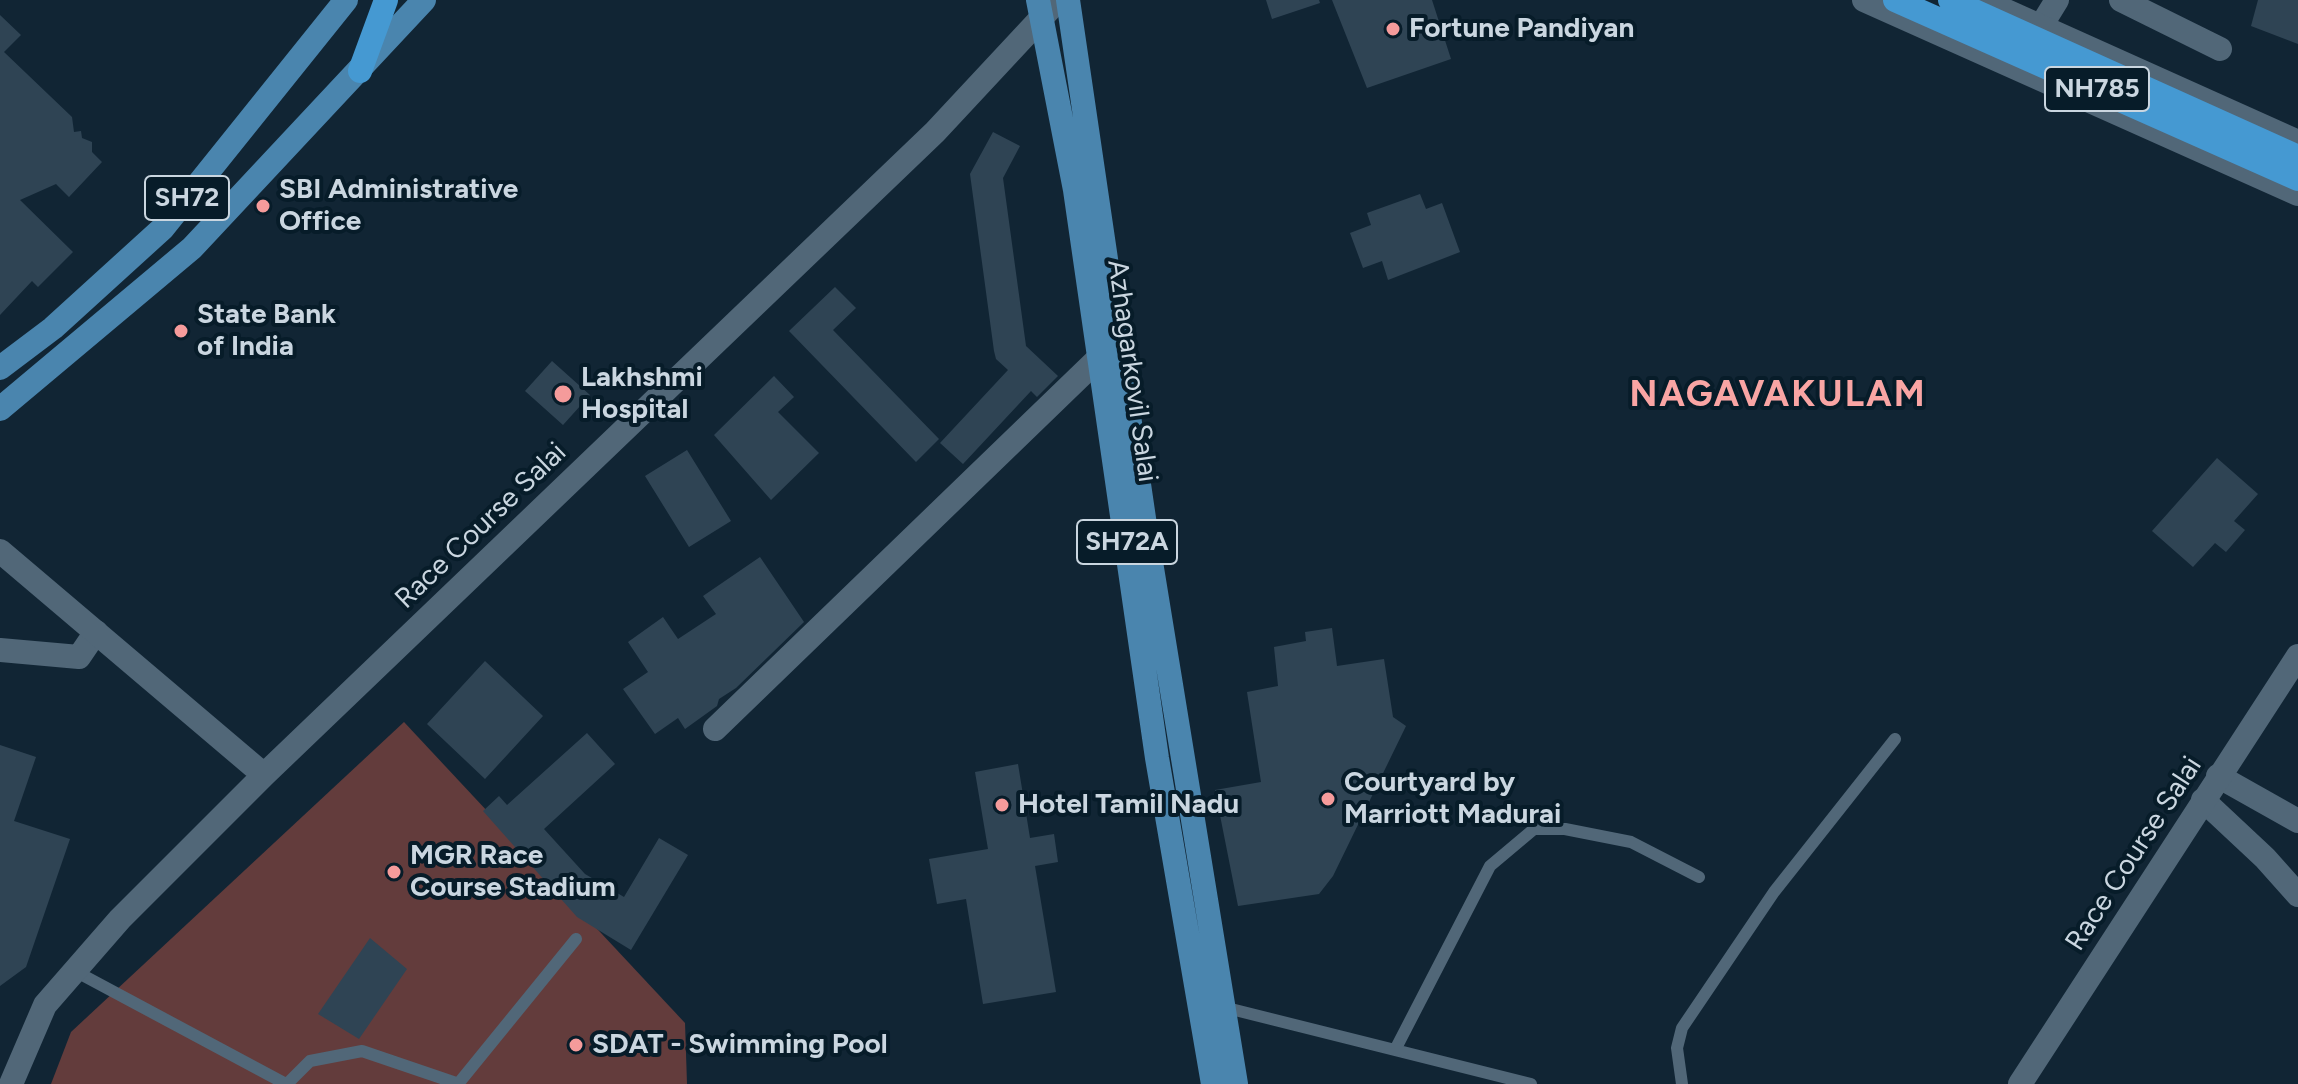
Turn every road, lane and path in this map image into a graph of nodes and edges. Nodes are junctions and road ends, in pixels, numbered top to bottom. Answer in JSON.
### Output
{"nodes":[{"id":1,"x":346,"y":0,"type":"edge"},
{"id":2,"x":386,"y":0,"type":"edge"},
{"id":3,"x":424,"y":0,"type":"edge"},
{"id":4,"x":1068,"y":0,"type":"edge"},
{"id":5,"x":1864,"y":0,"type":"edge"},
{"id":6,"x":1895,"y":0,"type":"edge"},
{"id":7,"x":1950,"y":0,"type":"edge"},
{"id":8,"x":1982,"y":0,"type":"edge"},
{"id":9,"x":2057,"y":0,"type":"edge"},
{"id":10,"x":2121,"y":0,"type":"edge"},
{"id":11,"x":1046,"y":5,"type":"edge"},
{"id":12,"x":2041,"y":26,"type":"junction"},
{"id":13,"x":2220,"y":49,"type":"dead end"},
{"id":14,"x":360,"y":71,"type":"junction"},
{"id":15,"x":2298,"y":142,"type":"edge"},
{"id":16,"x":2298,"y":157,"type":"edge"},
{"id":17,"x":2298,"y":179,"type":"edge"},
{"id":18,"x":2298,"y":194,"type":"edge"},
{"id":19,"x":1100,"y":357,"type":"junction"},
{"id":20,"x":0,"y":368,"type":"edge"},
{"id":21,"x":0,"y":409,"type":"edge"},
{"id":22,"x":0,"y":551,"type":"edge"},
{"id":23,"x":96,"y":632,"type":"junction"},
{"id":24,"x":0,"y":650,"type":"edge"},
{"id":25,"x":2298,"y":656,"type":"edge"},
{"id":26,"x":715,"y":729,"type":"dead end"},
{"id":27,"x":1895,"y":739,"type":"dead end"},
{"id":28,"x":264,"y":775,"type":"junction"},
{"id":29,"x":2218,"y":776,"type":"junction"},
{"id":30,"x":2203,"y":800,"type":"junction"},
{"id":31,"x":2298,"y":821,"type":"edge"},
{"id":32,"x":1699,"y":877,"type":"dead end"},
{"id":33,"x":2298,"y":895,"type":"edge"},
{"id":34,"x":576,"y":939,"type":"dead end"},
{"id":35,"x":72,"y":969,"type":"junction"},
{"id":36,"x":1212,"y":1008,"type":"junction"},
{"id":37,"x":1395,"y":1050,"type":"junction"},
{"id":38,"x":11,"y":1084,"type":"edge"},
{"id":39,"x":286,"y":1084,"type":"edge"},
{"id":40,"x":458,"y":1084,"type":"edge"},
{"id":41,"x":1213,"y":1084,"type":"edge"},
{"id":42,"x":1236,"y":1084,"type":"edge"},
{"id":43,"x":1531,"y":1084,"type":"edge"},
{"id":44,"x":1682,"y":1084,"type":"edge"},
{"id":45,"x":2020,"y":1084,"type":"edge"}],
"edges":[{"from":1,"to":20,"type":"main road","number":"SH72"},
{"from":2,"to":14,"type":"highway"},
{"from":3,"to":14,"type":"main road","number":"SH72"},
{"from":4,"to":36,"type":"main road","name":"Azhagarkovil Salai","number":"SH72A"},
{"from":5,"to":18,"type":"street"},
{"from":6,"to":17,"type":"highway","number":"NH785"},
{"from":7,"to":16,"type":"highway","number":"NH785"},
{"from":8,"to":12,"type":"street"},
{"from":9,"to":12,"type":"street"},
{"from":10,"to":13,"type":"street"},
{"from":11,"to":19,"type":"main road","name":"Azhagarkovil Salai","number":"SH72A"},
{"from":11,"to":28,"type":"street","name":"Race Course Salai"},
{"from":12,"to":15,"type":"street"},
{"from":14,"to":21,"type":"main road","number":"SH72"},
{"from":19,"to":26,"type":"street"},
{"from":19,"to":36,"type":"main road","name":"Azhagarkovil Salai","number":"SH72A"},
{"from":22,"to":23,"type":"street"},
{"from":23,"to":24,"type":"street"},
{"from":23,"to":28,"type":"street"},
{"from":25,"to":29,"type":"street","name":"Race Course Salai"},
{"from":27,"to":44,"type":"lane"},
{"from":28,"to":35,"type":"street","name":"Race Course Salai"},
{"from":29,"to":30,"type":"street","name":"Race Course Salai"},
{"from":29,"to":31,"type":"street"},
{"from":30,"to":33,"type":"street"},
{"from":30,"to":45,"type":"street","name":"Race Course Salai"},
{"from":32,"to":37,"type":"lane"},
{"from":34,"to":40,"type":"lane"},
{"from":35,"to":38,"type":"street","name":"Race Course Salai"},
{"from":35,"to":39,"type":"lane"},
{"from":36,"to":37,"type":"lane"},
{"from":36,"to":41,"type":"main road","name":"Azhagarkovil Salai","number":"SH72A"},
{"from":36,"to":42,"type":"main road","name":"Azhagarkovil Salai","number":"SH72A"},
{"from":37,"to":43,"type":"lane"},
{"from":39,"to":40,"type":"lane"}]}
